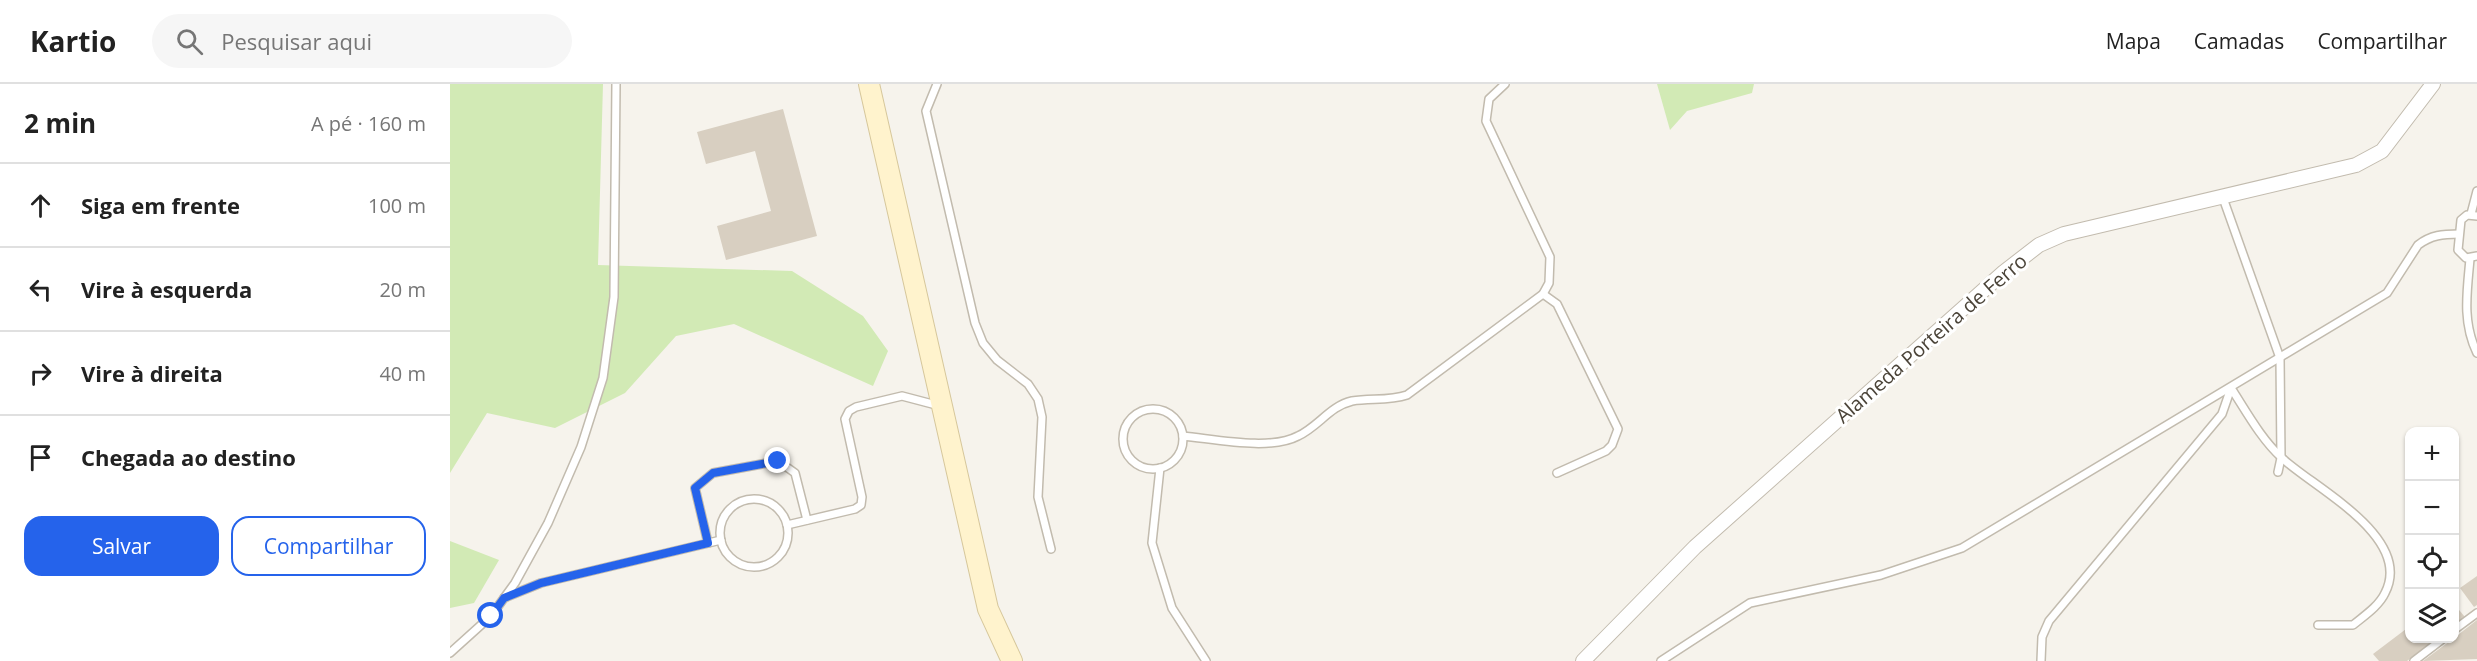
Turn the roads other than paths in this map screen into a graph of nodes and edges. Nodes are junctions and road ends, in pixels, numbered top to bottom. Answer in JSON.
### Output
{"nodes":[{"id":1,"x":616,"y":84,"type":"edge"},
{"id":2,"x":869,"y":84,"type":"edge"},
{"id":3,"x":937,"y":84,"type":"edge"},
{"id":4,"x":1504,"y":84,"type":"edge"},
{"id":5,"x":2433,"y":84,"type":"edge"},
{"id":6,"x":2477,"y":191,"type":"edge"},
{"id":7,"x":2223,"y":198,"type":"junction"},
{"id":8,"x":2474,"y":215,"type":"edge"},
{"id":9,"x":2459,"y":234,"type":"junction"},
{"id":10,"x":2473,"y":257,"type":"edge"},
{"id":11,"x":1543,"y":294,"type":"junction"},
{"id":12,"x":2477,"y":353,"type":"edge"},
{"id":13,"x":2280,"y":358,"type":"junction"},
{"id":14,"x":2230,"y":388,"type":"junction"},
{"id":15,"x":942,"y":407,"type":"junction"},
{"id":16,"x":1183,"y":436,"type":"junction"},
{"id":17,"x":2281,"y":458,"type":"junction"},
{"id":18,"x":1160,"y":468,"type":"junction"},
{"id":19,"x":2278,"y":471,"type":"dead end"},
{"id":20,"x":1557,"y":473,"type":"dead end"},
{"id":21,"x":807,"y":520,"type":"junction"},
{"id":22,"x":787,"y":525,"type":"junction"},
{"id":23,"x":722,"y":540,"type":"junction"},
{"id":24,"x":708,"y":543,"type":"junction"},
{"id":25,"x":1051,"y":549,"type":"dead end"},
{"id":26,"x":504,"y":598,"type":"junction"},
{"id":27,"x":2477,"y":613,"type":"edge"},
{"id":28,"x":2318,"y":625,"type":"dead end"},
{"id":29,"x":2459,"y":626,"type":"edge"},
{"id":30,"x":2439,"y":643,"type":"edge"},
{"id":31,"x":450,"y":653,"type":"edge"},
{"id":32,"x":1012,"y":661,"type":"edge"},
{"id":33,"x":1206,"y":661,"type":"edge"},
{"id":34,"x":1583,"y":661,"type":"edge"},
{"id":35,"x":1661,"y":661,"type":"edge"},
{"id":36,"x":2041,"y":661,"type":"edge"},
{"id":37,"x":2414,"y":661,"type":"edge"}],
"edges":[{"from":1,"to":26,"type":"lane"},
{"from":2,"to":15,"type":"street"},
{"from":3,"to":25,"type":"lane"},
{"from":4,"to":11,"type":"lane"},
{"from":5,"to":7,"type":"street","name":"Alameda Porteira de Ferro"},
{"from":6,"to":8,"type":"lane"},
{"from":7,"to":13,"type":"lane"},
{"from":7,"to":34,"type":"street","name":"Alameda Porteira de Ferro"},
{"from":8,"to":9,"type":"lane"},
{"from":9,"to":10,"type":"lane"},
{"from":9,"to":13,"type":"lane"},
{"from":10,"to":12,"type":"lane"},
{"from":11,"to":16,"type":"lane"},
{"from":11,"to":20,"type":"lane"},
{"from":13,"to":14,"type":"lane"},
{"from":13,"to":17,"type":"lane"},
{"from":14,"to":17,"type":"lane"},
{"from":14,"to":35,"type":"lane"},
{"from":14,"to":36,"type":"lane"},
{"from":15,"to":21,"type":"lane"},
{"from":15,"to":32,"type":"street"},
{"from":16,"to":18,"type":"lane"},
{"from":16,"to":18,"type":"lane"},
{"from":17,"to":19,"type":"lane"},
{"from":17,"to":28,"type":"lane"},
{"from":18,"to":33,"type":"lane"},
{"from":21,"to":22,"type":"lane"},
{"from":21,"to":24,"type":"lane"},
{"from":22,"to":23,"type":"lane"},
{"from":22,"to":23,"type":"lane"},
{"from":23,"to":24,"type":"lane"},
{"from":24,"to":26,"type":"lane"},
{"from":26,"to":31,"type":"lane"},
{"from":27,"to":29,"type":"lane"},
{"from":30,"to":37,"type":"lane"}]}
